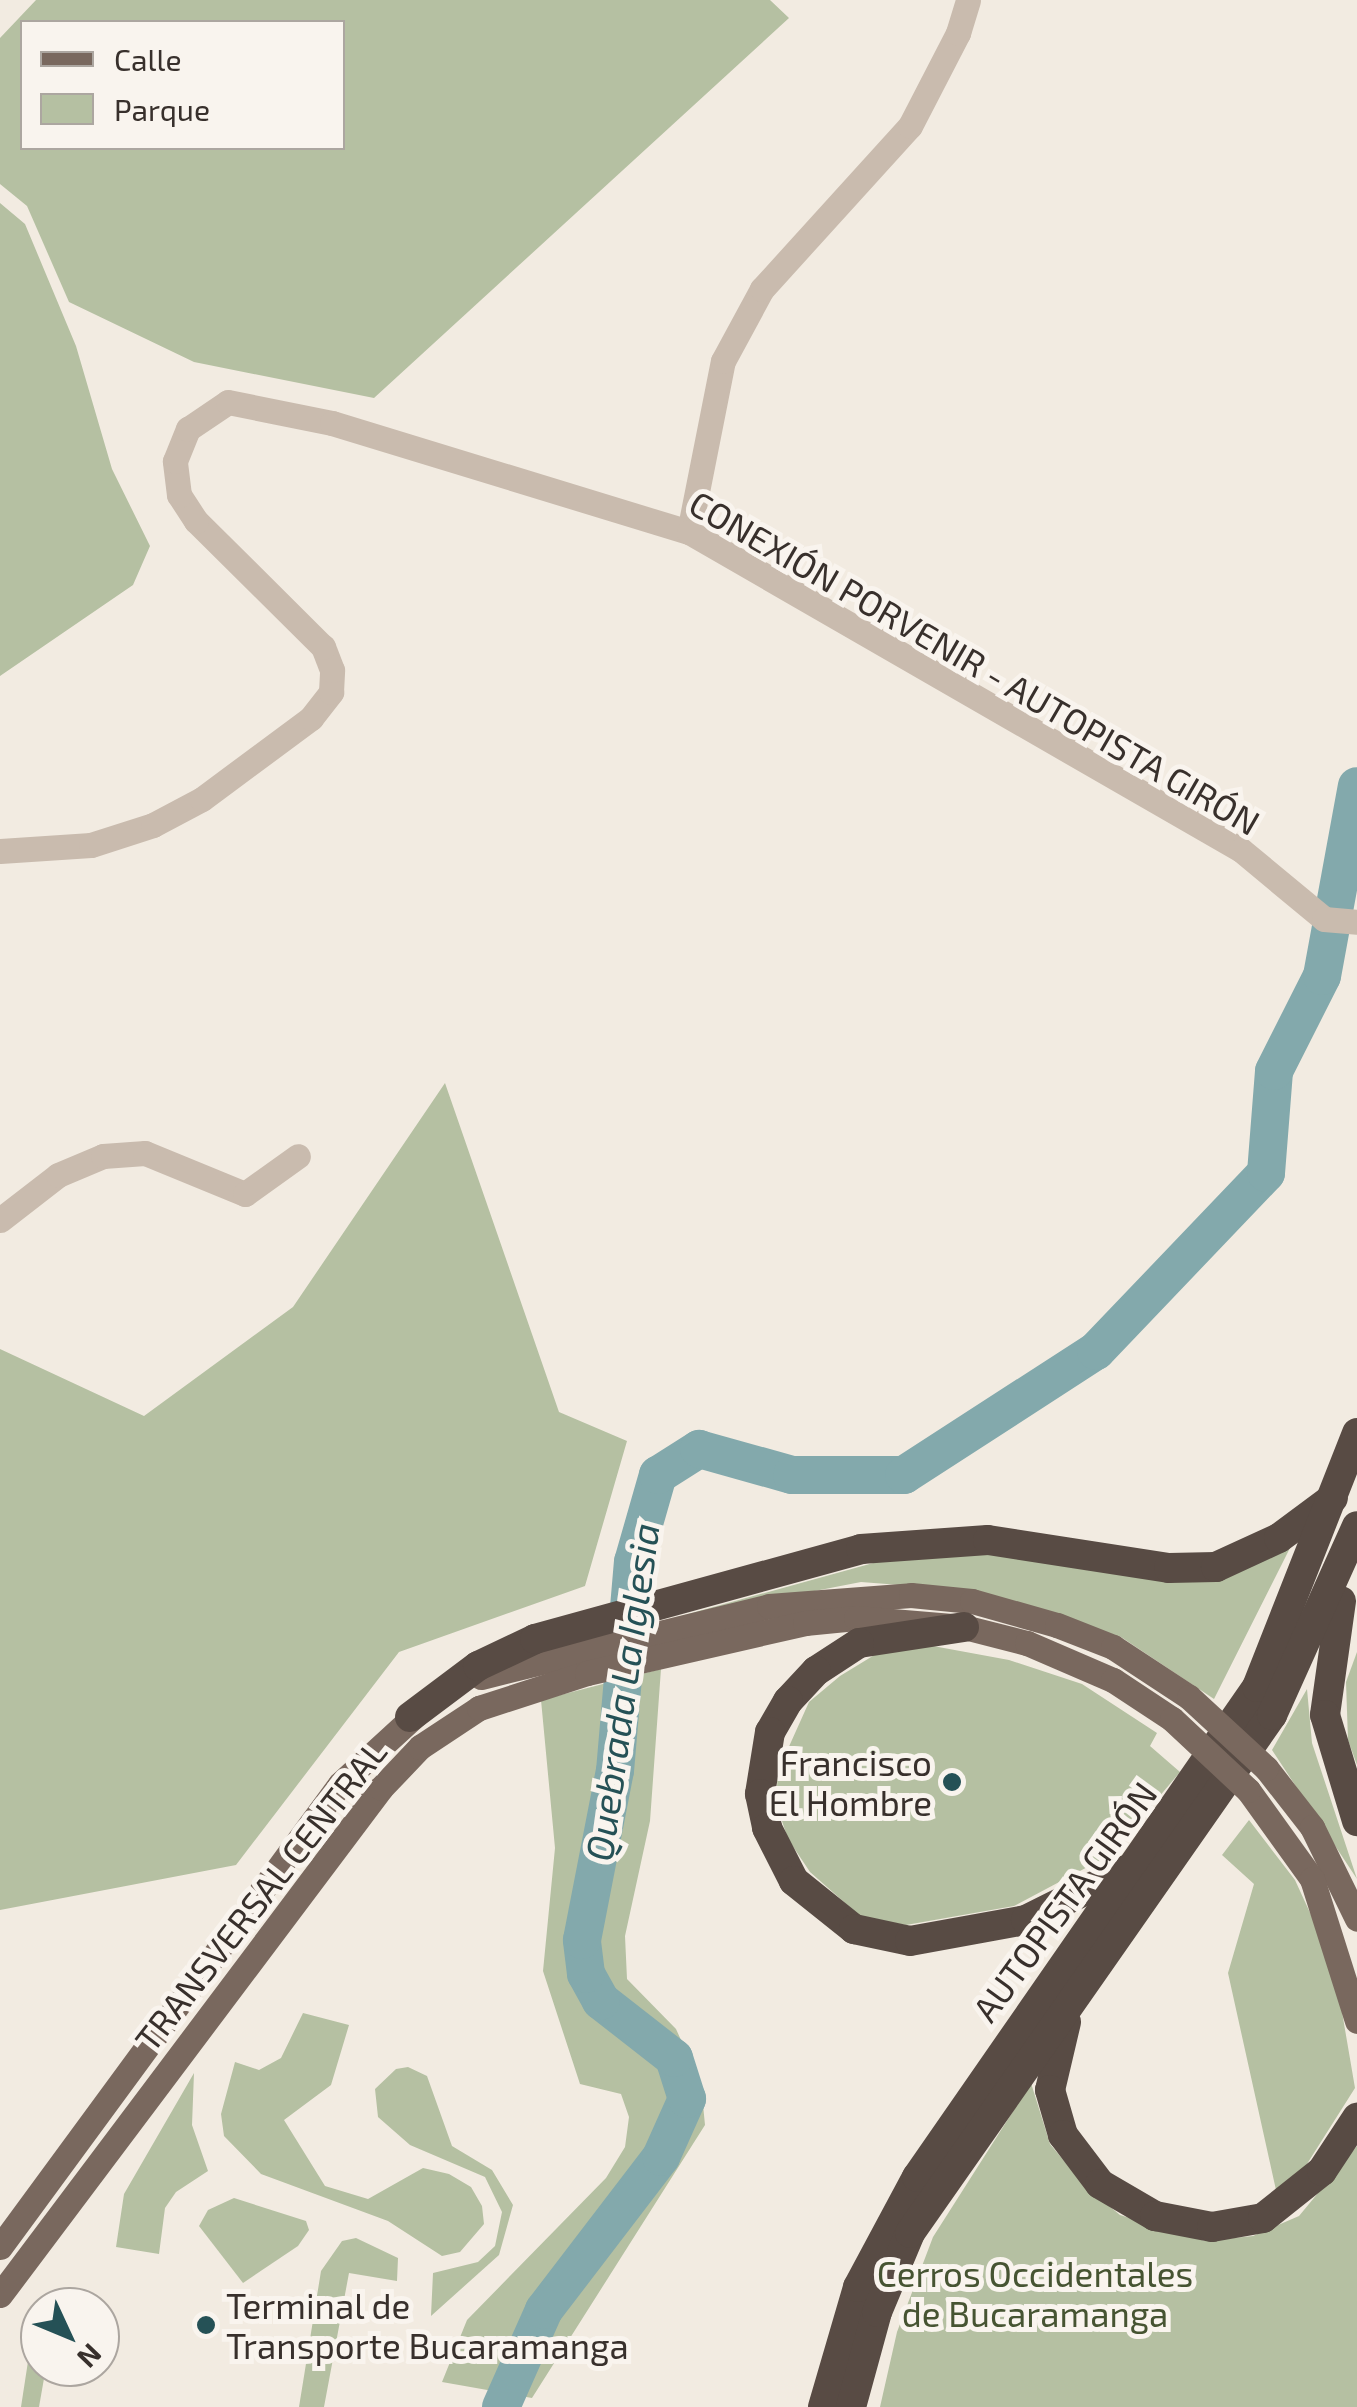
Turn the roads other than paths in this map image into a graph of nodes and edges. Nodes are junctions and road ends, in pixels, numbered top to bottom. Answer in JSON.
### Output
{"nodes":[{"id":1,"x":968,"y":0,"type":"edge"},
{"id":2,"x":689,"y":532,"type":"junction"},
{"id":3,"x":0,"y":851,"type":"edge"},
{"id":4,"x":1357,"y":922,"type":"edge"},
{"id":5,"x":298,"y":1156,"type":"dead end"},
{"id":6,"x":0,"y":1220,"type":"edge"},
{"id":7,"x":1357,"y":1433,"type":"edge"},
{"id":8,"x":1333,"y":1498,"type":"junction"},
{"id":9,"x":1354,"y":1534,"type":"edge"},
{"id":10,"x":964,"y":1627,"type":"junction"},
{"id":11,"x":662,"y":1631,"type":"junction"},
{"id":12,"x":587,"y":1648,"type":"junction"},
{"id":13,"x":410,"y":1717,"type":"joint"},
{"id":14,"x":1357,"y":1821,"type":"edge"},
{"id":15,"x":1134,"y":1866,"type":"junction"},
{"id":16,"x":1357,"y":1920,"type":"edge"},
{"id":17,"x":1092,"y":1966,"type":"junction"},
{"id":18,"x":1357,"y":2021,"type":"edge"},
{"id":19,"x":1357,"y":2118,"type":"edge"},
{"id":20,"x":0,"y":2246,"type":"edge"},
{"id":21,"x":0,"y":2295,"type":"edge"},
{"id":22,"x":823,"y":2407,"type":"edge"},
{"id":23,"x":851,"y":2407,"type":"edge"}],
"edges":[{"from":1,"to":2,"type":"street"},
{"from":2,"to":3,"type":"street","name":"CONEXIÓN PORVENIR - AUTOPISTA GIRÓN"},
{"from":2,"to":4,"type":"street","name":"CONEXIÓN PORVENIR - AUTOPISTA GIRÓN"},
{"from":5,"to":6,"type":"street"},
{"from":7,"to":8,"type":"highway","name":"AUTOPISTA GIRÓN"},
{"from":8,"to":11,"type":"highway"},
{"from":8,"to":15,"type":"highway","name":"AUTOPISTA GIRÓN"},
{"from":9,"to":14,"type":"highway"},
{"from":9,"to":17,"type":"highway","name":"AUTOPISTA GIRÓN"},
{"from":10,"to":11,"type":"main road","name":"TRANSVERSAL CENTRAL"},
{"from":10,"to":15,"type":"highway"},
{"from":10,"to":18,"type":"main road","name":"TRANSVERSAL CENTRAL","bridge":true},
{"from":11,"to":12,"type":"highway"},
{"from":11,"to":12,"type":"main road","name":"TRANSVERSAL CENTRAL"},
{"from":11,"to":16,"type":"main road","name":"TRANSVERSAL CENTRAL","bridge":true},
{"from":12,"to":13,"type":"highway"},
{"from":12,"to":21,"type":"main road","name":"TRANSVERSAL CENTRAL"},
{"from":13,"to":20,"type":"main road","name":"TRANSVERSAL CENTRAL"},
{"from":15,"to":22,"type":"highway","name":"AUTOPISTA GIRÓN"},
{"from":17,"to":19,"type":"highway"},
{"from":17,"to":23,"type":"highway","name":"AUTOPISTA GIRÓN"}]}
